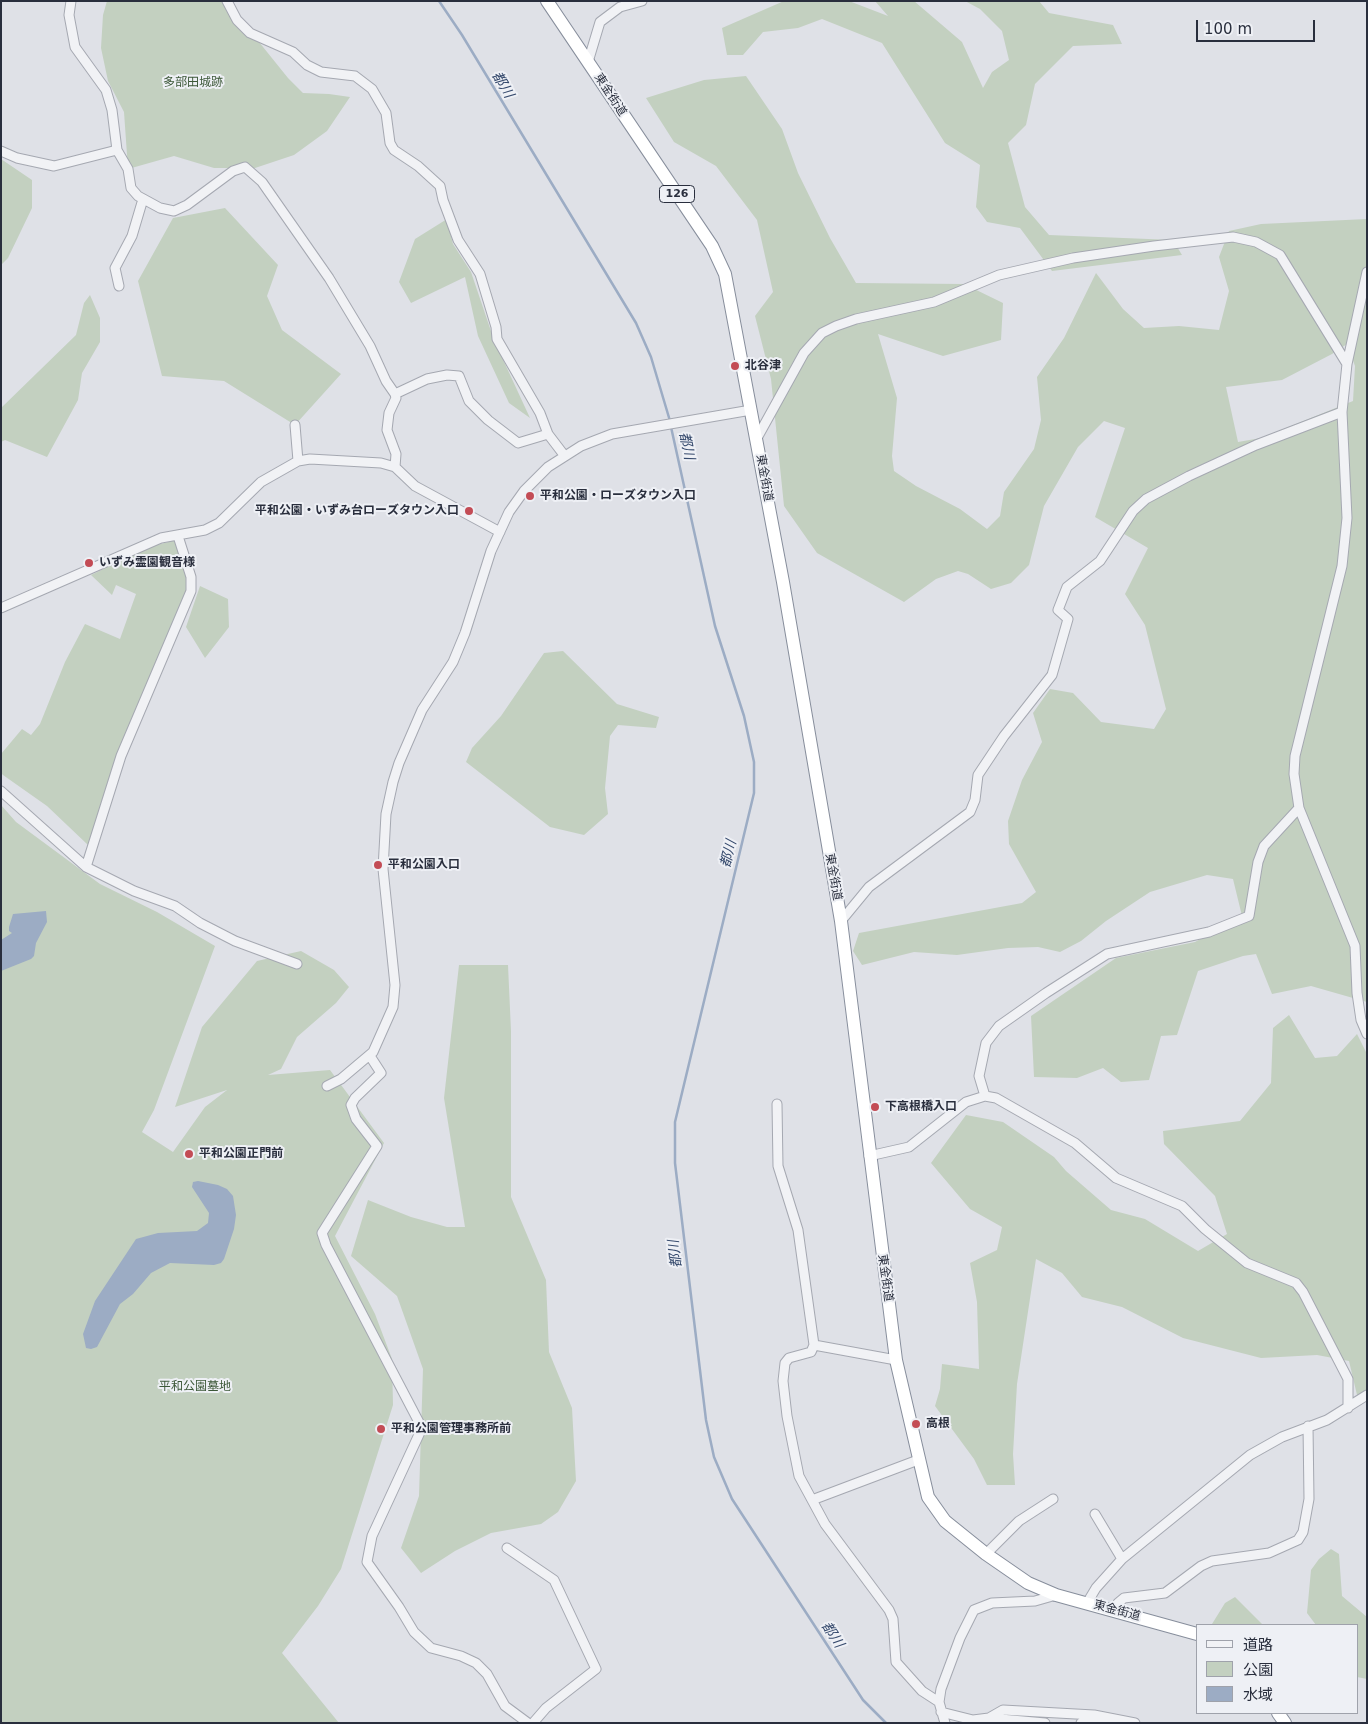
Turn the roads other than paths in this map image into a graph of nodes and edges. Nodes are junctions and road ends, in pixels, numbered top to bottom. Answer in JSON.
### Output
{"nodes":[{"id":1,"x":71,"y":1,"type":"edge"},
{"id":2,"x":227,"y":1,"type":"edge"},
{"id":3,"x":547,"y":1,"type":"edge"},
{"id":4,"x":642,"y":1,"type":"edge"},
{"id":5,"x":588,"y":62,"type":"junction"},
{"id":6,"x":116,"y":150,"type":"junction"},
{"id":7,"x":1,"y":151,"type":"edge"},
{"id":8,"x":143,"y":199,"type":"junction"},
{"id":9,"x":1367,"y":272,"type":"edge"},
{"id":10,"x":118,"y":286,"type":"dead end"},
{"id":11,"x":1347,"y":364,"type":"junction"},
{"id":12,"x":395,"y":394,"type":"junction"},
{"id":13,"x":751,"y":410,"type":"junction"},
{"id":14,"x":1342,"y":412,"type":"junction"},
{"id":15,"x":294,"y":424,"type":"dead end"},
{"id":16,"x":548,"y":434,"type":"junction"},
{"id":17,"x":756,"y":438,"type":"junction"},
{"id":18,"x":564,"y":455,"type":"junction"},
{"id":19,"x":298,"y":461,"type":"junction"},
{"id":20,"x":395,"y":467,"type":"junction"},
{"id":21,"x":500,"y":532,"type":"junction"},
{"id":22,"x":178,"y":536,"type":"junction"},
{"id":23,"x":1,"y":608,"type":"edge"},
{"id":24,"x":1,"y":792,"type":"edge"},
{"id":25,"x":1299,"y":808,"type":"junction"},
{"id":26,"x":86,"y":867,"type":"junction"},
{"id":27,"x":841,"y":921,"type":"junction"},
{"id":28,"x":297,"y":964,"type":"dead end"},
{"id":29,"x":1364,"y":1017,"type":"edge"},
{"id":30,"x":1367,"y":1034,"type":"edge"},
{"id":31,"x":370,"y":1056,"type":"junction"},
{"id":32,"x":327,"y":1086,"type":"dead end"},
{"id":33,"x":985,"y":1096,"type":"junction"},
{"id":34,"x":777,"y":1104,"type":"dead end"},
{"id":35,"x":870,"y":1156,"type":"junction"},
{"id":36,"x":814,"y":1344,"type":"junction"},
{"id":37,"x":896,"y":1360,"type":"junction"},
{"id":38,"x":1367,"y":1395,"type":"edge"},
{"id":39,"x":1348,"y":1408,"type":"junction"},
{"id":40,"x":1308,"y":1426,"type":"junction"},
{"id":41,"x":918,"y":1460,"type":"junction"},
{"id":42,"x":1053,"y":1499,"type":"dead end"},
{"id":43,"x":812,"y":1500,"type":"junction"},
{"id":44,"x":1095,"y":1514,"type":"dead end"},
{"id":45,"x":507,"y":1548,"type":"dead end"},
{"id":46,"x":986,"y":1554,"type":"junction"},
{"id":47,"x":1122,"y":1559,"type":"junction"},
{"id":48,"x":1056,"y":1595,"type":"junction"},
{"id":49,"x":1087,"y":1603,"type":"junction"},
{"id":50,"x":1115,"y":1611,"type":"junction"},
{"id":51,"x":1196,"y":1634,"type":"edge"},
{"id":52,"x":940,"y":1702,"type":"junction"},
{"id":53,"x":941,"y":1712,"type":"junction"},
{"id":54,"x":989,"y":1718,"type":"junction"},
{"id":55,"x":528,"y":1723,"type":"edge"},
{"id":56,"x":533,"y":1723,"type":"edge"},
{"id":57,"x":944,"y":1723,"type":"edge"},
{"id":58,"x":1045,"y":1723,"type":"edge"},
{"id":59,"x":1081,"y":1723,"type":"edge"},
{"id":60,"x":1102,"y":1723,"type":"edge"},
{"id":61,"x":1135,"y":1723,"type":"edge"}],
"edges":[{"from":1,"to":6,"type":"street"},
{"from":2,"to":16,"type":"street"},
{"from":3,"to":5,"type":"highway","name":"東金街道","number":"126"},
{"from":4,"to":5,"type":"street"},
{"from":5,"to":13,"type":"highway","name":"東金街道","number":"126"},
{"from":6,"to":7,"type":"street"},
{"from":6,"to":8,"type":"street"},
{"from":8,"to":10,"type":"street"},
{"from":8,"to":12,"type":"street"},
{"from":9,"to":11,"type":"street"},
{"from":11,"to":14,"type":"street"},
{"from":11,"to":17,"type":"street"},
{"from":12,"to":16,"type":"street"},
{"from":12,"to":20,"type":"street"},
{"from":13,"to":17,"type":"highway","name":"東金街道","number":"126"},
{"from":13,"to":18,"type":"street"},
{"from":14,"to":25,"type":"street"},
{"from":14,"to":27,"type":"street"},
{"from":15,"to":19,"type":"street"},
{"from":16,"to":18,"type":"street"},
{"from":17,"to":27,"type":"highway","name":"東金街道","number":"126"},
{"from":18,"to":21,"type":"street"},
{"from":19,"to":20,"type":"street"},
{"from":19,"to":22,"type":"street"},
{"from":20,"to":21,"type":"street"},
{"from":21,"to":31,"type":"street"},
{"from":22,"to":23,"type":"street"},
{"from":22,"to":26,"type":"street"},
{"from":24,"to":26,"type":"street"},
{"from":25,"to":29,"type":"street"},
{"from":25,"to":33,"type":"street"},
{"from":26,"to":28,"type":"street"},
{"from":27,"to":35,"type":"highway","name":"東金街道","number":"126"},
{"from":29,"to":30,"type":"street"},
{"from":31,"to":32,"type":"street"},
{"from":31,"to":55,"type":"street"},
{"from":33,"to":35,"type":"street"},
{"from":33,"to":39,"type":"street"},
{"from":34,"to":36,"type":"street"},
{"from":35,"to":37,"type":"highway","name":"東金街道","number":"126"},
{"from":36,"to":37,"type":"street"},
{"from":36,"to":43,"type":"street"},
{"from":37,"to":41,"type":"highway","name":"東金街道","number":"126"},
{"from":38,"to":39,"type":"street"},
{"from":39,"to":40,"type":"street"},
{"from":40,"to":47,"type":"street"},
{"from":40,"to":50,"type":"street"},
{"from":41,"to":43,"type":"street"},
{"from":41,"to":46,"type":"highway","name":"東金街道","number":"126"},
{"from":42,"to":46,"type":"street"},
{"from":43,"to":52,"type":"street"},
{"from":44,"to":47,"type":"street"},
{"from":45,"to":56,"type":"street"},
{"from":46,"to":48,"type":"highway","name":"東金街道","number":"126"},
{"from":47,"to":49,"type":"street"},
{"from":48,"to":49,"type":"highway","name":"東金街道","number":"126"},
{"from":48,"to":52,"type":"street"},
{"from":49,"to":50,"type":"highway","name":"東金街道","number":"126"},
{"from":50,"to":51,"type":"highway","name":"東金街道","number":"126"},
{"from":52,"to":53,"type":"street"},
{"from":53,"to":54,"type":"street"},
{"from":53,"to":57,"type":"street"},
{"from":54,"to":58,"type":"street"},
{"from":54,"to":61,"type":"street"},
{"from":59,"to":60,"type":"street"}]}
